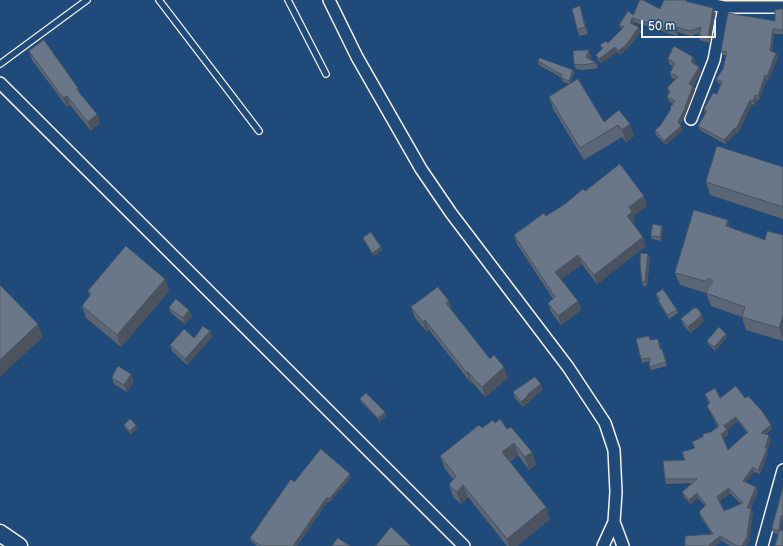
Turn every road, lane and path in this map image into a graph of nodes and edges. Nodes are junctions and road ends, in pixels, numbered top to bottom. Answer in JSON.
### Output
{"nodes":[{"id":1,"x":87,"y":0,"type":"edge"},
{"id":2,"x":159,"y":0,"type":"edge"},
{"id":3,"x":288,"y":0,"type":"edge"},
{"id":4,"x":329,"y":0,"type":"edge"},
{"id":5,"x":691,"y":0,"type":"edge"},
{"id":6,"x":783,"y":6,"type":"edge"},
{"id":7,"x":724,"y":7,"type":"junction"},
{"id":8,"x":0,"y":64,"type":"edge"},
{"id":9,"x":326,"y":74,"type":"dead end"},
{"id":10,"x":0,"y":83,"type":"edge"},
{"id":11,"x":691,"y":119,"type":"dead end"},
{"id":12,"x":259,"y":131,"type":"dead end"},
{"id":13,"x":783,"y":470,"type":"edge"},
{"id":14,"x":778,"y":508,"type":"edge"},
{"id":15,"x":614,"y":522,"type":"junction"},
{"id":16,"x":0,"y":533,"type":"edge"},
{"id":17,"x":19,"y":546,"type":"edge"},
{"id":18,"x":464,"y":546,"type":"edge"},
{"id":19,"x":603,"y":546,"type":"edge"},
{"id":20,"x":623,"y":546,"type":"edge"},
{"id":21,"x":762,"y":546,"type":"edge"}],
"edges":[{"from":1,"to":8,"type":"lane"},
{"from":2,"to":12,"type":"lane"},
{"from":3,"to":9,"type":"lane"},
{"from":4,"to":15,"type":"street"},
{"from":5,"to":7,"type":"street"},
{"from":6,"to":7,"type":"street"},
{"from":7,"to":11,"type":"street"},
{"from":10,"to":18,"type":"street"},
{"from":13,"to":14,"type":"street"},
{"from":14,"to":21,"type":"street"},
{"from":15,"to":19,"type":"street"},
{"from":15,"to":20,"type":"street"},
{"from":16,"to":17,"type":"main road"}]}
